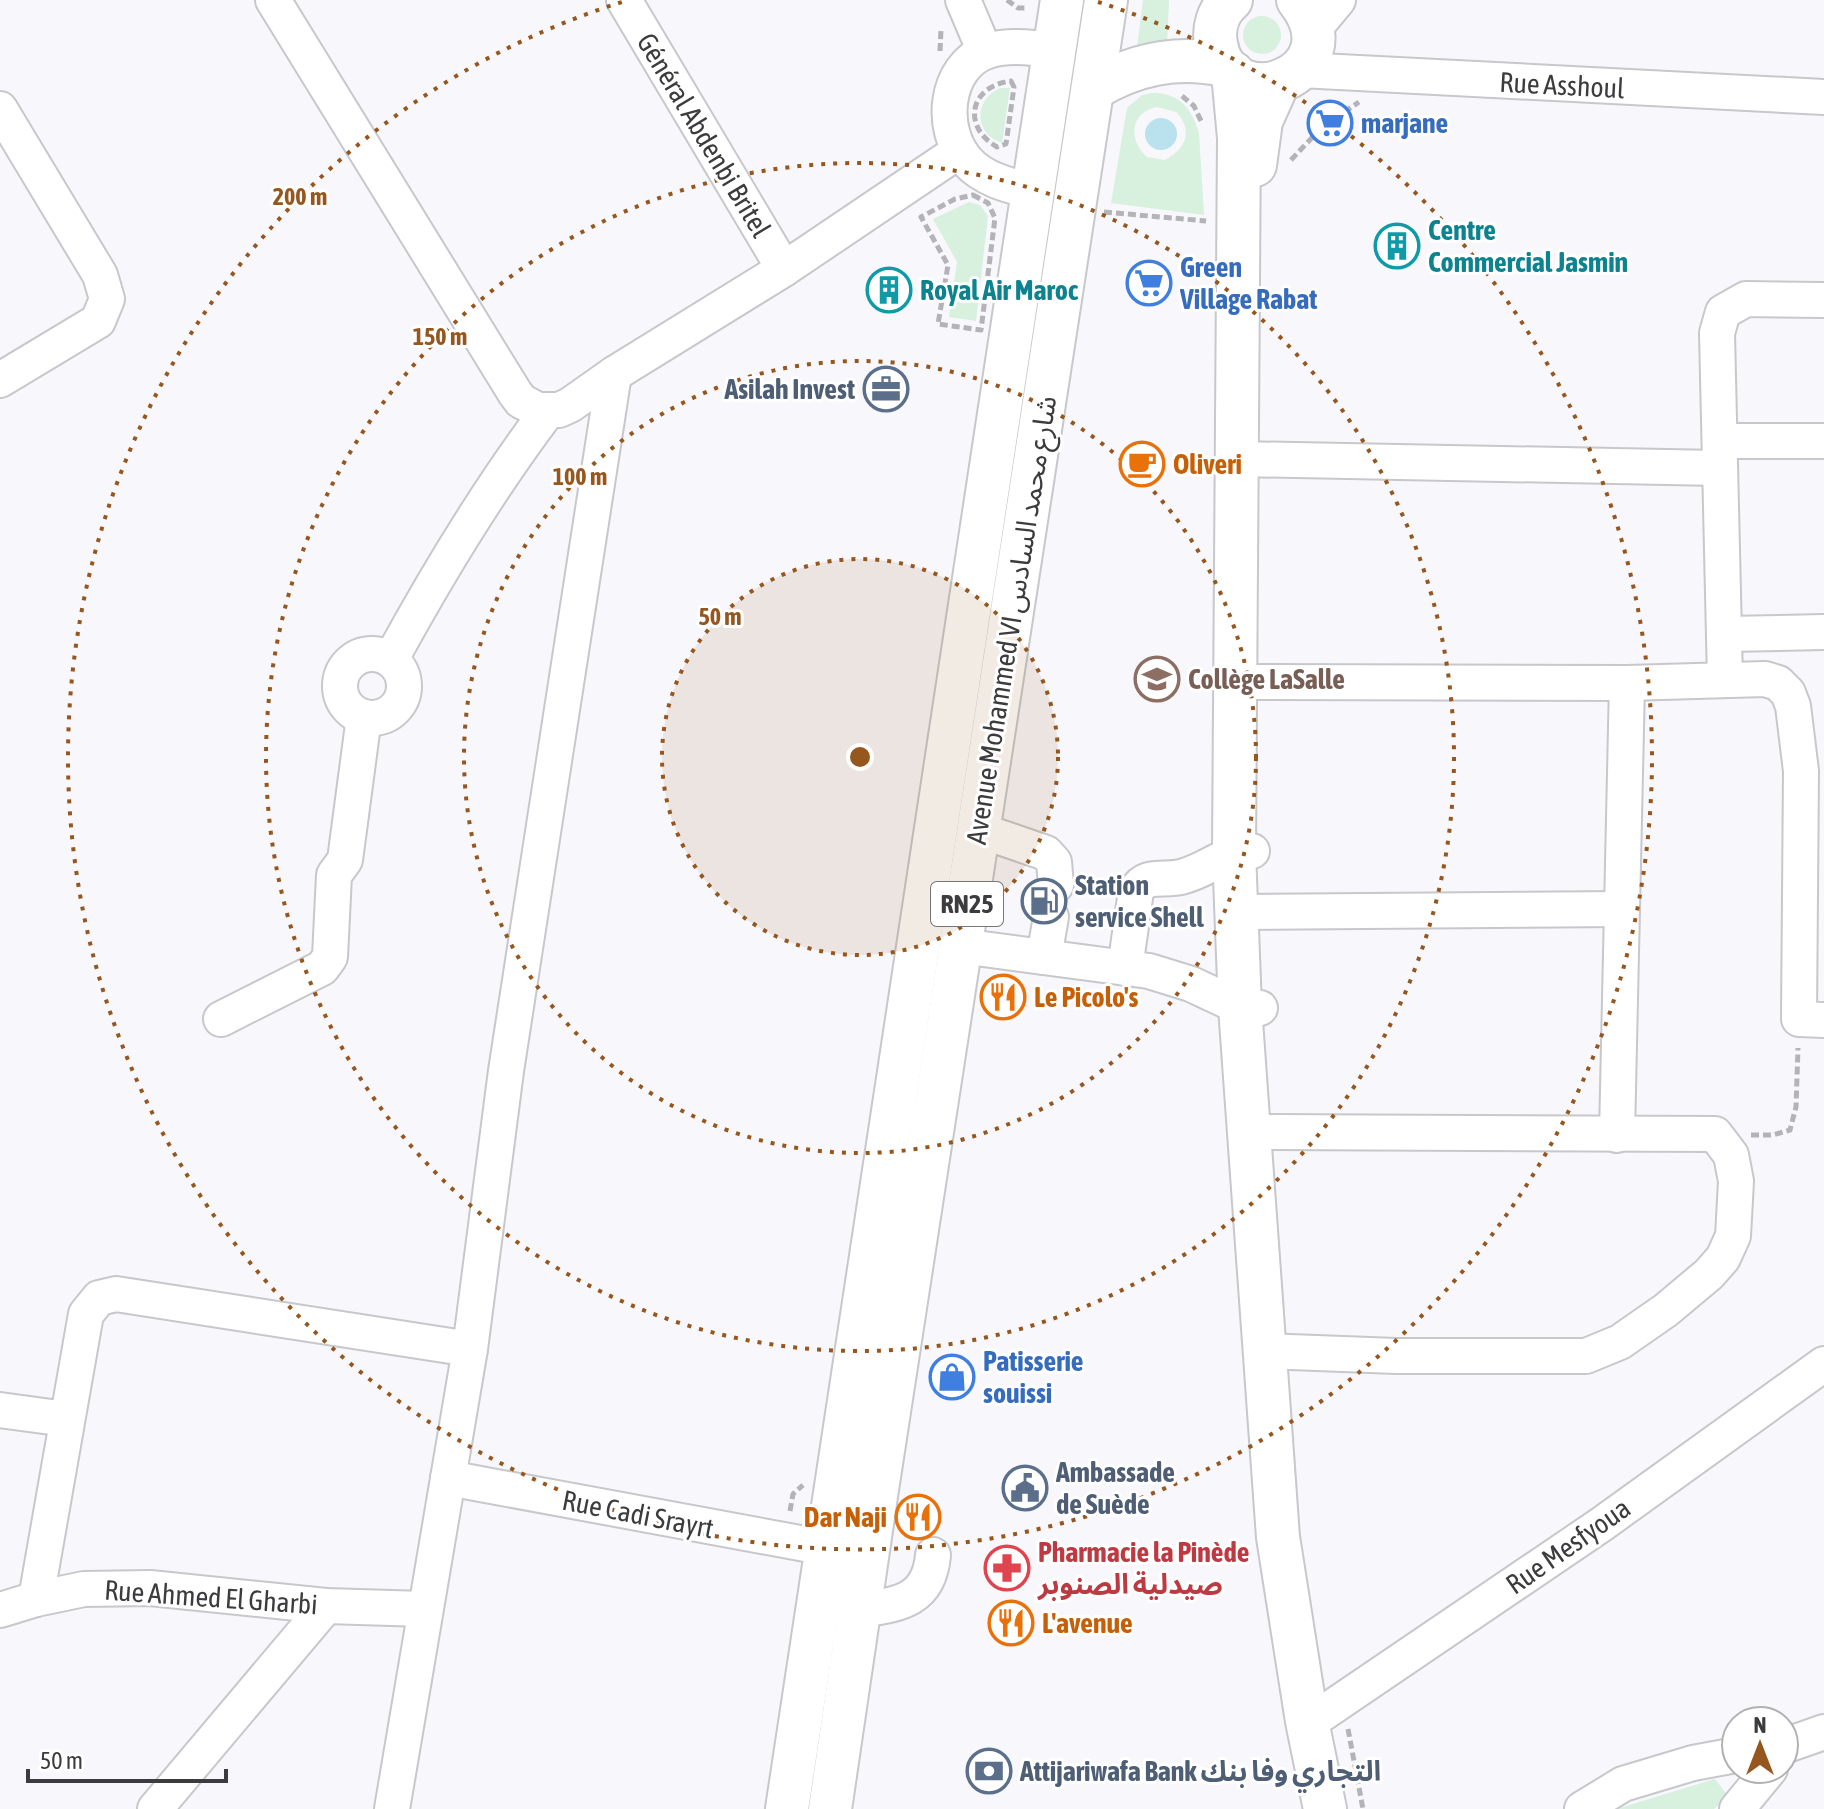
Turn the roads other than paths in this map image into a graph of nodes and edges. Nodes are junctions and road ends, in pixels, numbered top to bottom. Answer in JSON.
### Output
{"nodes":[{"id":1,"x":273,"y":0,"type":"edge"},
{"id":2,"x":624,"y":0,"type":"edge"},
{"id":3,"x":963,"y":0,"type":"edge"},
{"id":4,"x":1106,"y":0,"type":"edge"},
{"id":5,"x":1043,"y":4,"type":"edge"},
{"id":6,"x":1217,"y":7,"type":"edge"},
{"id":7,"x":1317,"y":10,"type":"edge"},
{"id":8,"x":1054,"y":51,"type":"junction"},
{"id":9,"x":985,"y":52,"type":"junction"},
{"id":10,"x":1228,"y":69,"type":"junction"},
{"id":11,"x":1289,"y":76,"type":"junction"},
{"id":12,"x":1093,"y":89,"type":"junction"},
{"id":13,"x":1824,"y":97,"type":"edge"},
{"id":14,"x":0,"y":109,"type":"edge"},
{"id":15,"x":1041,"y":133,"type":"junction"},
{"id":16,"x":1085,"y":138,"type":"junction"},
{"id":17,"x":959,"y":151,"type":"junction"},
{"id":18,"x":1033,"y":191,"type":"junction"},
{"id":19,"x":784,"y":269,"type":"junction"},
{"id":20,"x":1824,"y":300,"type":"edge"},
{"id":21,"x":614,"y":374,"type":"junction"},
{"id":22,"x":0,"y":380,"type":"edge"},
{"id":23,"x":547,"y":412,"type":"junction"},
{"id":24,"x":1824,"y":441,"type":"edge"},
{"id":25,"x":1719,"y":455,"type":"junction"},
{"id":26,"x":1245,"y":460,"type":"junction"},
{"id":27,"x":1824,"y":632,"type":"edge"},
{"id":28,"x":1725,"y":634,"type":"junction"},
{"id":29,"x":391,"y":659,"type":"junction"},
{"id":30,"x":1725,"y":680,"type":"junction"},
{"id":31,"x":1243,"y":682,"type":"junction"},
{"id":32,"x":1627,"y":683,"type":"junction"},
{"id":33,"x":364,"y":717,"type":"junction"},
{"id":34,"x":1812,"y":771,"type":"edge"},
{"id":35,"x":979,"y":830,"type":"junction"},
{"id":36,"x":1243,"y":851,"type":"junction"},
{"id":37,"x":1812,"y":904,"type":"edge"},
{"id":38,"x":1622,"y":909,"type":"junction"},
{"id":39,"x":1246,"y":912,"type":"junction"},
{"id":40,"x":961,"y":946,"type":"junction"},
{"id":41,"x":1044,"y":957,"type":"junction"},
{"id":42,"x":1125,"y":968,"type":"junction"},
{"id":43,"x":1250,"y":1008,"type":"junction"},
{"id":44,"x":221,"y":1019,"type":"dead end"},
{"id":45,"x":1812,"y":1020,"type":"edge"},
{"id":46,"x":1259,"y":1133,"type":"junction"},
{"id":47,"x":1617,"y":1135,"type":"junction"},
{"id":48,"x":470,"y":1349,"type":"junction"},
{"id":49,"x":1274,"y":1352,"type":"junction"},
{"id":50,"x":1824,"y":1364,"type":"edge"},
{"id":51,"x":0,"y":1410,"type":"edge"},
{"id":52,"x":66,"y":1419,"type":"junction"},
{"id":53,"x":448,"y":1478,"type":"junction"},
{"id":54,"x":827,"y":1548,"type":"junction"},
{"id":55,"x":933,"y":1555,"type":"dead end"},
{"id":56,"x":36,"y":1599,"type":"junction"},
{"id":57,"x":326,"y":1606,"type":"junction"},
{"id":58,"x":424,"y":1609,"type":"junction"},
{"id":59,"x":0,"y":1610,"type":"edge"},
{"id":60,"x":861,"y":1610,"type":"junction"},
{"id":61,"x":1314,"y":1718,"type":"junction"},
{"id":62,"x":1824,"y":1732,"type":"edge"},
{"id":63,"x":1800,"y":1744,"type":"edge"},
{"id":64,"x":1720,"y":1758,"type":"edge"},
{"id":65,"x":1756,"y":1785,"type":"edge"},
{"id":66,"x":155,"y":1809,"type":"edge"},
{"id":67,"x":392,"y":1809,"type":"edge"},
{"id":68,"x":787,"y":1809,"type":"edge"},
{"id":69,"x":830,"y":1809,"type":"edge"},
{"id":70,"x":1325,"y":1809,"type":"edge"},
{"id":71,"x":1342,"y":1809,"type":"edge"},
{"id":72,"x":1582,"y":1809,"type":"edge"},
{"id":73,"x":1737,"y":1809,"type":"edge"}],
"edges":[{"from":1,"to":23,"type":"street"},
{"from":2,"to":19,"type":"street","name":"Général Abdenbi Britel"},
{"from":3,"to":9,"type":"street"},
{"from":4,"to":12,"type":"main road","name":"Avenue Mohammed VI شارع محمد السادس","number":"RN25"},
{"from":5,"to":8,"type":"main road","name":"Avenue Mohammed VI شارع محمد السادس","number":"RN25"},
{"from":6,"to":10,"type":"main road"},
{"from":7,"to":11,"type":"main road"},
{"from":8,"to":9,"type":"street"},
{"from":8,"to":15,"type":"main road","name":"Avenue Mohammed VI شارع محمد السادس","number":"RN25"},
{"from":9,"to":17,"type":"street"},
{"from":10,"to":11,"type":"main road"},
{"from":10,"to":12,"type":"main road"},
{"from":10,"to":26,"type":"main road"},
{"from":11,"to":13,"type":"street","name":"Rue Asshoul"},
{"from":11,"to":26,"type":"main road"},
{"from":12,"to":16,"type":"main road","name":"Avenue Mohammed VI شارع محمد السادس","number":"RN25"},
{"from":14,"to":22,"type":"street"},
{"from":15,"to":16,"type":"main road"},
{"from":15,"to":18,"type":"main road","name":"Avenue Mohammed VI شارع محمد السادس","number":"RN25"},
{"from":16,"to":35,"type":"main road","name":"Avenue Mohammed VI شارع محمد السادس","number":"RN25"},
{"from":17,"to":18,"type":"street"},
{"from":17,"to":19,"type":"street"},
{"from":18,"to":54,"type":"main road","name":"Avenue Mohammed VI شارع محمد السادس","number":"RN25"},
{"from":19,"to":21,"type":"street"},
{"from":20,"to":25,"type":"street"},
{"from":21,"to":23,"type":"street"},
{"from":21,"to":48,"type":"street"},
{"from":23,"to":29,"type":"street"},
{"from":24,"to":25,"type":"street"},
{"from":25,"to":26,"type":"street"},
{"from":25,"to":28,"type":"street"},
{"from":26,"to":31,"type":"main road"},
{"from":27,"to":28,"type":"street"},
{"from":28,"to":30,"type":"street"},
{"from":29,"to":33,"type":"street"},
{"from":29,"to":33,"type":"street"},
{"from":30,"to":32,"type":"street"},
{"from":30,"to":34,"type":"street"},
{"from":31,"to":32,"type":"street"},
{"from":31,"to":36,"type":"main road"},
{"from":32,"to":38,"type":"street"},
{"from":33,"to":44,"type":"street"},
{"from":34,"to":37,"type":"street"},
{"from":35,"to":40,"type":"main road","name":"Avenue Mohammed VI شارع محمد السادس","number":"RN25"},
{"from":35,"to":41,"type":"street"},
{"from":36,"to":39,"type":"main road"},
{"from":36,"to":42,"type":"street"},
{"from":37,"to":45,"type":"street"},
{"from":38,"to":39,"type":"street"},
{"from":38,"to":47,"type":"street"},
{"from":39,"to":43,"type":"main road"},
{"from":40,"to":41,"type":"street"},
{"from":40,"to":60,"type":"main road","name":"Avenue Mohammed VI شارع محمد السادس","number":"RN25"},
{"from":41,"to":42,"type":"street"},
{"from":42,"to":43,"type":"street"},
{"from":43,"to":46,"type":"main road"},
{"from":46,"to":47,"type":"street"},
{"from":46,"to":49,"type":"main road"},
{"from":47,"to":49,"type":"street"},
{"from":48,"to":52,"type":"street"},
{"from":48,"to":53,"type":"street"},
{"from":49,"to":61,"type":"main road"},
{"from":50,"to":61,"type":"street","name":"Rue Mesfyoua"},
{"from":51,"to":52,"type":"street"},
{"from":52,"to":56,"type":"street"},
{"from":53,"to":54,"type":"street","name":"Rue Cadi Srayrt"},
{"from":53,"to":58,"type":"street"},
{"from":54,"to":68,"type":"main road","name":"Avenue Mohammed VI شارع محمد السادس","number":"RN25"},
{"from":55,"to":60,"type":"street"},
{"from":56,"to":57,"type":"street","name":"Rue Ahmed El Gharbi"},
{"from":56,"to":59,"type":"street","name":"Rue Ahmed El Gharbi"},
{"from":57,"to":58,"type":"street","name":"Rue Ahmed El Gharbi"},
{"from":57,"to":66,"type":"street"},
{"from":58,"to":67,"type":"street"},
{"from":60,"to":69,"type":"main road","name":"Avenue Mohammed VI شارع محمد السادس","number":"RN25"},
{"from":61,"to":70,"type":"main road"},
{"from":61,"to":71,"type":"main road"},
{"from":62,"to":63,"type":"street"},
{"from":64,"to":72,"type":"street"},
{"from":65,"to":73,"type":"street"}]}
